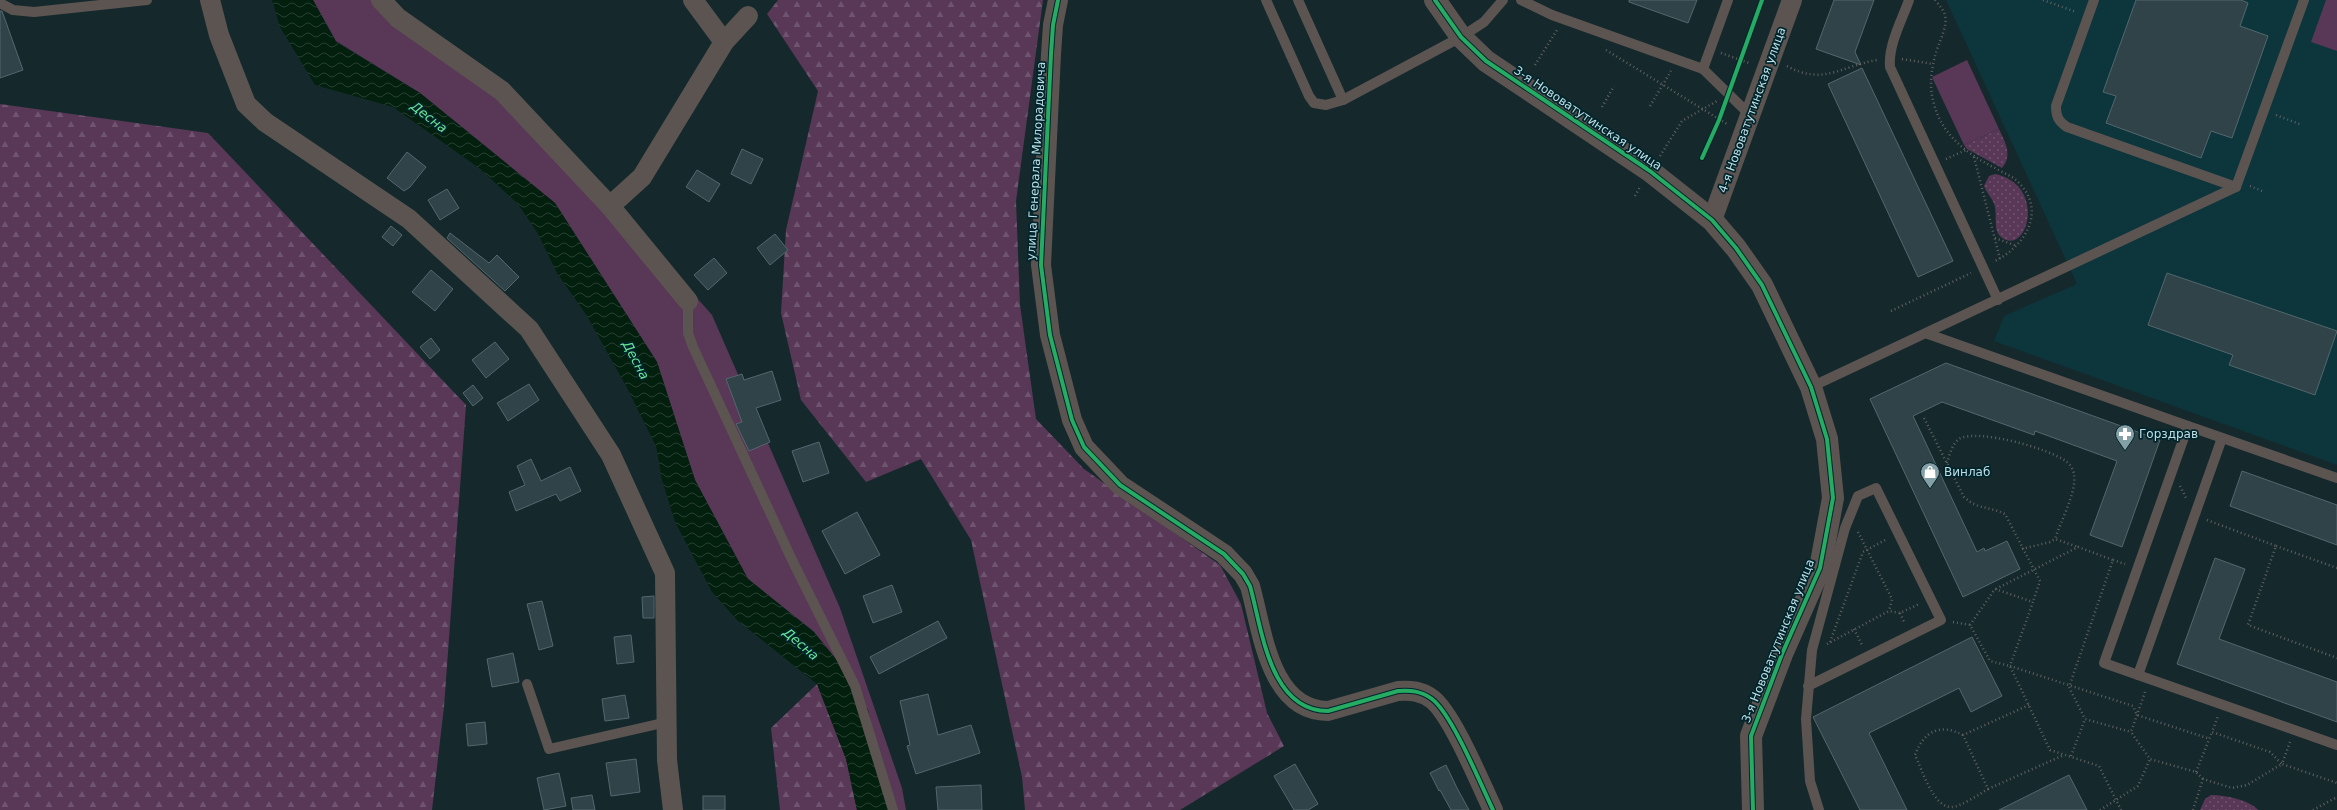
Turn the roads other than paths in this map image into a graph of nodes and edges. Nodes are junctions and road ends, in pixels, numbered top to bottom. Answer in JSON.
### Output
{"nodes":[{"id":1,"x":147,"y":0,"type":"edge"},
{"id":2,"x":210,"y":0,"type":"edge"},
{"id":3,"x":381,"y":0,"type":"edge"},
{"id":4,"x":693,"y":0,"type":"edge"},
{"id":5,"x":1058,"y":0,"type":"edge"},
{"id":6,"x":1266,"y":0,"type":"edge"},
{"id":7,"x":1298,"y":0,"type":"edge"},
{"id":8,"x":1435,"y":0,"type":"edge"},
{"id":9,"x":1503,"y":0,"type":"edge"},
{"id":10,"x":1521,"y":0,"type":"edge"},
{"id":11,"x":1728,"y":0,"type":"edge"},
{"id":12,"x":1792,"y":0,"type":"edge"},
{"id":13,"x":1909,"y":0,"type":"edge"},
{"id":14,"x":2094,"y":0,"type":"edge"},
{"id":15,"x":2304,"y":0,"type":"edge"},
{"id":16,"x":0,"y":3,"type":"edge"},
{"id":17,"x":748,"y":16,"type":"dead end"},
{"id":18,"x":1461,"y":37,"type":"junction"},
{"id":19,"x":724,"y":42,"type":"junction"},
{"id":20,"x":1703,"y":69,"type":"junction"},
{"id":21,"x":1343,"y":100,"type":"junction"},
{"id":22,"x":1750,"y":115,"type":"junction"},
{"id":23,"x":2236,"y":187,"type":"junction"},
{"id":24,"x":610,"y":206,"type":"junction"},
{"id":25,"x":1712,"y":220,"type":"junction"},
{"id":26,"x":1998,"y":300,"type":"junction"},
{"id":27,"x":688,"y":301,"type":"joint"},
{"id":28,"x":1928,"y":334,"type":"junction"},
{"id":29,"x":1811,"y":387,"type":"junction"},
{"id":30,"x":2188,"y":426,"type":"junction"},
{"id":31,"x":2222,"y":438,"type":"junction"},
{"id":32,"x":2337,"y":478,"type":"edge"},
{"id":33,"x":2138,"y":675,"type":"junction"},
{"id":34,"x":527,"y":684,"type":"dead end"},
{"id":35,"x":1808,"y":686,"type":"junction"},
{"id":36,"x":667,"y":722,"type":"junction"},
{"id":37,"x":2337,"y":745,"type":"edge"},
{"id":38,"x":673,"y":810,"type":"edge"},
{"id":39,"x":893,"y":810,"type":"edge"},
{"id":40,"x":1493,"y":810,"type":"edge"},
{"id":41,"x":1753,"y":810,"type":"edge"},
{"id":42,"x":1819,"y":810,"type":"edge"}],
"edges":[{"from":1,"to":16,"type":"lane"},
{"from":2,"to":36,"type":"street"},
{"from":3,"to":24,"type":"street"},
{"from":4,"to":19,"type":"street"},
{"from":5,"to":40,"type":"street","name":"улица Генерала Милорадовича"},
{"from":6,"to":21,"type":"lane"},
{"from":7,"to":21,"type":"lane"},
{"from":8,"to":18,"type":"street","name":"3-я Нововатутинская улица"},
{"from":9,"to":18,"type":"lane"},
{"from":10,"to":20,"type":"lane"},
{"from":11,"to":20,"type":"lane"},
{"from":12,"to":22,"type":"street","name":"4-я Нововатутинская улица"},
{"from":13,"to":26,"type":"lane"},
{"from":14,"to":23,"type":"lane"},
{"from":15,"to":23,"type":"lane"},
{"from":17,"to":19,"type":"street"},
{"from":18,"to":21,"type":"lane"},
{"from":18,"to":25,"type":"street","name":"3-я Нововатутинская улица"},
{"from":19,"to":24,"type":"street"},
{"from":20,"to":22,"type":"lane"},
{"from":22,"to":25,"type":"street","name":"4-я Нововатутинская улица"},
{"from":23,"to":26,"type":"lane"},
{"from":24,"to":27,"type":"street"},
{"from":25,"to":29,"type":"street","name":"3-я Нововатутинская улица"},
{"from":26,"to":28,"type":"lane"},
{"from":27,"to":39,"type":"lane"},
{"from":28,"to":29,"type":"lane"},
{"from":28,"to":30,"type":"lane"},
{"from":29,"to":41,"type":"street","name":"3-я Нововатутинская улица"},
{"from":30,"to":31,"type":"lane"},
{"from":30,"to":33,"type":"lane"},
{"from":31,"to":32,"type":"lane"},
{"from":31,"to":33,"type":"lane"},
{"from":33,"to":37,"type":"lane"},
{"from":34,"to":36,"type":"lane"},
{"from":35,"to":35,"type":"lane"},
{"from":35,"to":42,"type":"lane"},
{"from":36,"to":38,"type":"street"}]}
